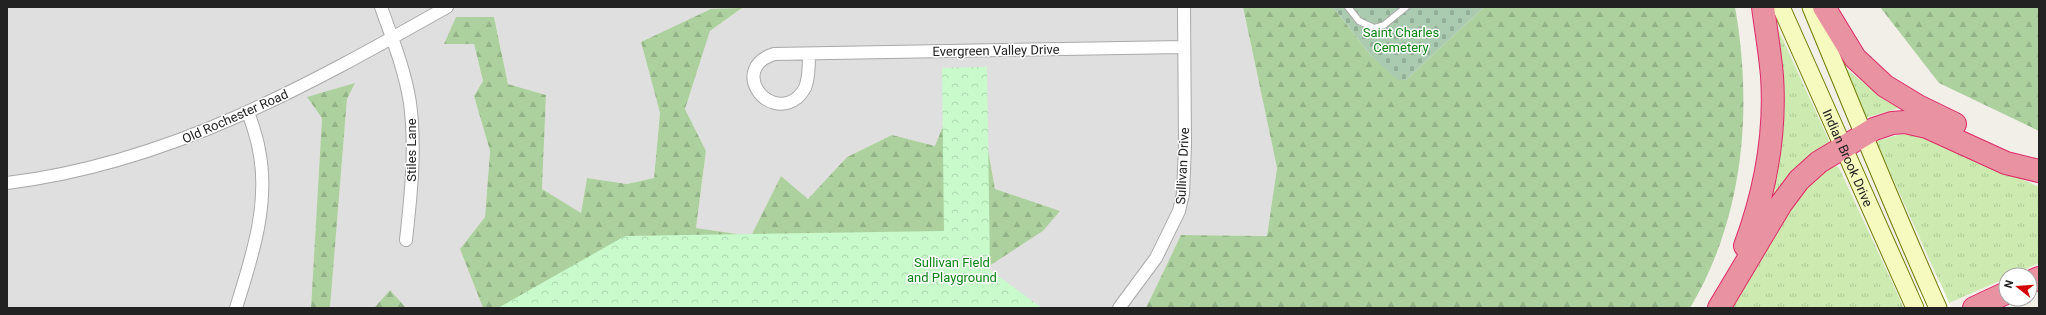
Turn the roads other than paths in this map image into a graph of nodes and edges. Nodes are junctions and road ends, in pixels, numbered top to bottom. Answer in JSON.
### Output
{"nodes":[{"id":1,"x":381,"y":7,"type":"edge"},
{"id":2,"x":447,"y":7,"type":"edge"},
{"id":3,"x":1184,"y":7,"type":"edge"},
{"id":4,"x":1348,"y":7,"type":"edge"},
{"id":5,"x":1406,"y":7,"type":"edge"},
{"id":6,"x":1763,"y":7,"type":"edge"},
{"id":7,"x":1780,"y":7,"type":"edge"},
{"id":8,"x":1811,"y":7,"type":"edge"},
{"id":9,"x":1824,"y":7,"type":"edge"},
{"id":10,"x":392,"y":38,"type":"junction"},
{"id":11,"x":1183,"y":47,"type":"junction"},
{"id":12,"x":809,"y":54,"type":"junction"},
{"id":13,"x":248,"y":112,"type":"junction"},
{"id":14,"x":1862,"y":135,"type":"junction"},
{"id":15,"x":1844,"y":147,"type":"junction"},
{"id":16,"x":2032,"y":169,"type":"edge"},
{"id":17,"x":7,"y":183,"type":"edge"},
{"id":18,"x":406,"y":240,"type":"dead end"},
{"id":19,"x":1737,"y":278,"type":"junction"},
{"id":20,"x":1998,"y":297,"type":"edge"},
{"id":21,"x":1912,"y":302,"type":"edge"},
{"id":22,"x":236,"y":308,"type":"edge"},
{"id":23,"x":1119,"y":308,"type":"edge"},
{"id":24,"x":1719,"y":308,"type":"edge"},
{"id":25,"x":1938,"y":308,"type":"edge"},
{"id":26,"x":1974,"y":308,"type":"edge"}],
"edges":[{"from":1,"to":10,"type":"street","name":"Stiles Lane"},
{"from":2,"to":10,"type":"street","name":"Old Rochester Road"},
{"from":3,"to":11,"type":"street","name":"Sullivan Drive"},
{"from":4,"to":5,"type":"lane"},
{"from":6,"to":19,"type":"highway"},
{"from":7,"to":15,"type":"main road","name":"Indian Brook Drive"},
{"from":8,"to":14,"type":"main road","name":"Indian Brook Drive"},
{"from":9,"to":16,"type":"highway"},
{"from":10,"to":13,"type":"street","name":"Old Rochester Road"},
{"from":10,"to":18,"type":"street","name":"Stiles Lane"},
{"from":11,"to":12,"type":"street","name":"Evergreen Valley Drive"},
{"from":11,"to":23,"type":"street","name":"Sullivan Drive"},
{"from":12,"to":12,"type":"street","name":"Evergreen Valley Drive"},
{"from":13,"to":17,"type":"street","name":"Old Rochester Road"},
{"from":13,"to":22,"type":"street"},
{"from":14,"to":15,"type":"highway"},
{"from":14,"to":16,"type":"highway"},
{"from":14,"to":25,"type":"main road","name":"Indian Brook Drive"},
{"from":15,"to":19,"type":"highway"},
{"from":15,"to":21,"type":"main road","name":"Indian Brook Drive"},
{"from":19,"to":24,"type":"highway"},
{"from":20,"to":26,"type":"highway"}]}
